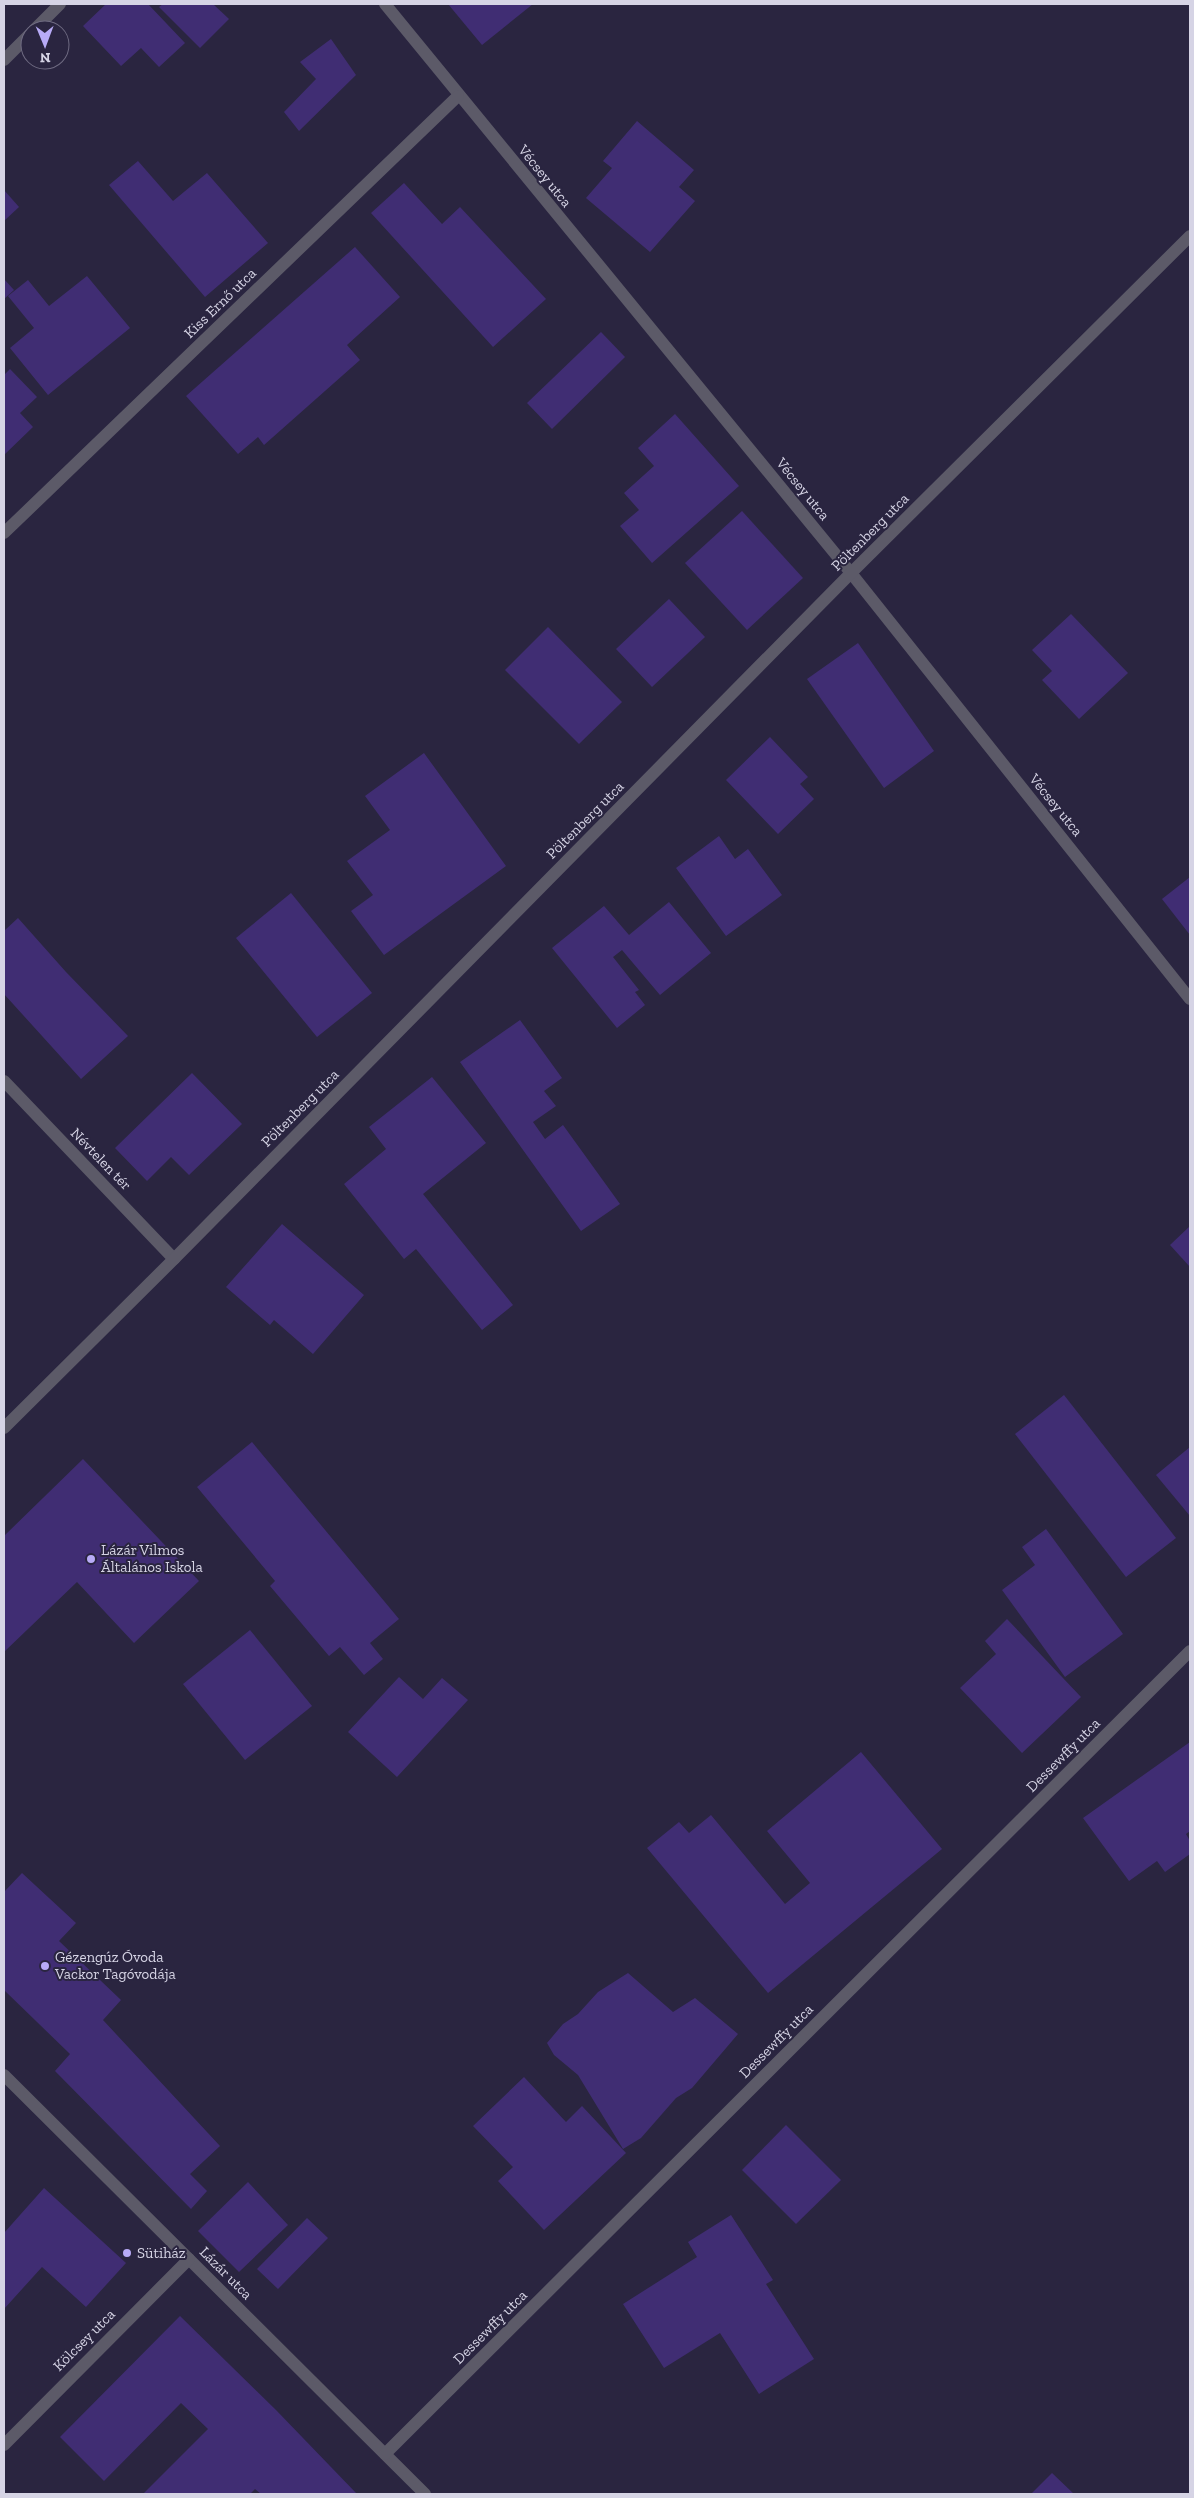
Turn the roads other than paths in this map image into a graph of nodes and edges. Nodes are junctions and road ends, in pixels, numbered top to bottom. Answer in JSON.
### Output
{"nodes":[{"id":1,"x":60,"y":4,"type":"edge"},
{"id":2,"x":385,"y":4,"type":"edge"},
{"id":3,"x":44,"y":20,"type":"edge"},
{"id":4,"x":20,"y":44,"type":"edge"},
{"id":5,"x":4,"y":60,"type":"edge"},
{"id":6,"x":458,"y":96,"type":"junction"},
{"id":7,"x":1190,"y":236,"type":"edge"},
{"id":8,"x":4,"y":533,"type":"edge"},
{"id":9,"x":851,"y":572,"type":"junction"},
{"id":10,"x":1190,"y":999,"type":"edge"},
{"id":11,"x":4,"y":1081,"type":"edge"},
{"id":12,"x":174,"y":1259,"type":"junction"},
{"id":13,"x":4,"y":1428,"type":"edge"},
{"id":14,"x":1190,"y":1651,"type":"edge"},
{"id":15,"x":4,"y":2075,"type":"edge"},
{"id":16,"x":189,"y":2259,"type":"junction"},
{"id":17,"x":4,"y":2445,"type":"edge"},
{"id":18,"x":385,"y":2454,"type":"junction"},
{"id":19,"x":425,"y":2494,"type":"edge"}],
"edges":[{"from":1,"to":3,"type":"street"},
{"from":2,"to":6,"type":"street","name":"Vécsey utca"},
{"from":4,"to":5,"type":"street"},
{"from":6,"to":8,"type":"street","name":"Kiss Ernő utca"},
{"from":6,"to":9,"type":"street","name":"Vécsey utca"},
{"from":7,"to":9,"type":"street","name":"Pöltenberg utca"},
{"from":9,"to":10,"type":"street","name":"Vécsey utca"},
{"from":9,"to":12,"type":"street","name":"Pöltenberg utca"},
{"from":11,"to":12,"type":"street","name":"Névtelen tér"},
{"from":12,"to":13,"type":"street","name":"Pöltenberg utca"},
{"from":14,"to":18,"type":"street","name":"Dessewffy utca"},
{"from":15,"to":16,"type":"street","name":"Lázár utca"},
{"from":16,"to":17,"type":"street","name":"Kölcsey utca"},
{"from":16,"to":18,"type":"street","name":"Lázár utca"},
{"from":18,"to":19,"type":"street","name":"Lázár utca"}]}
